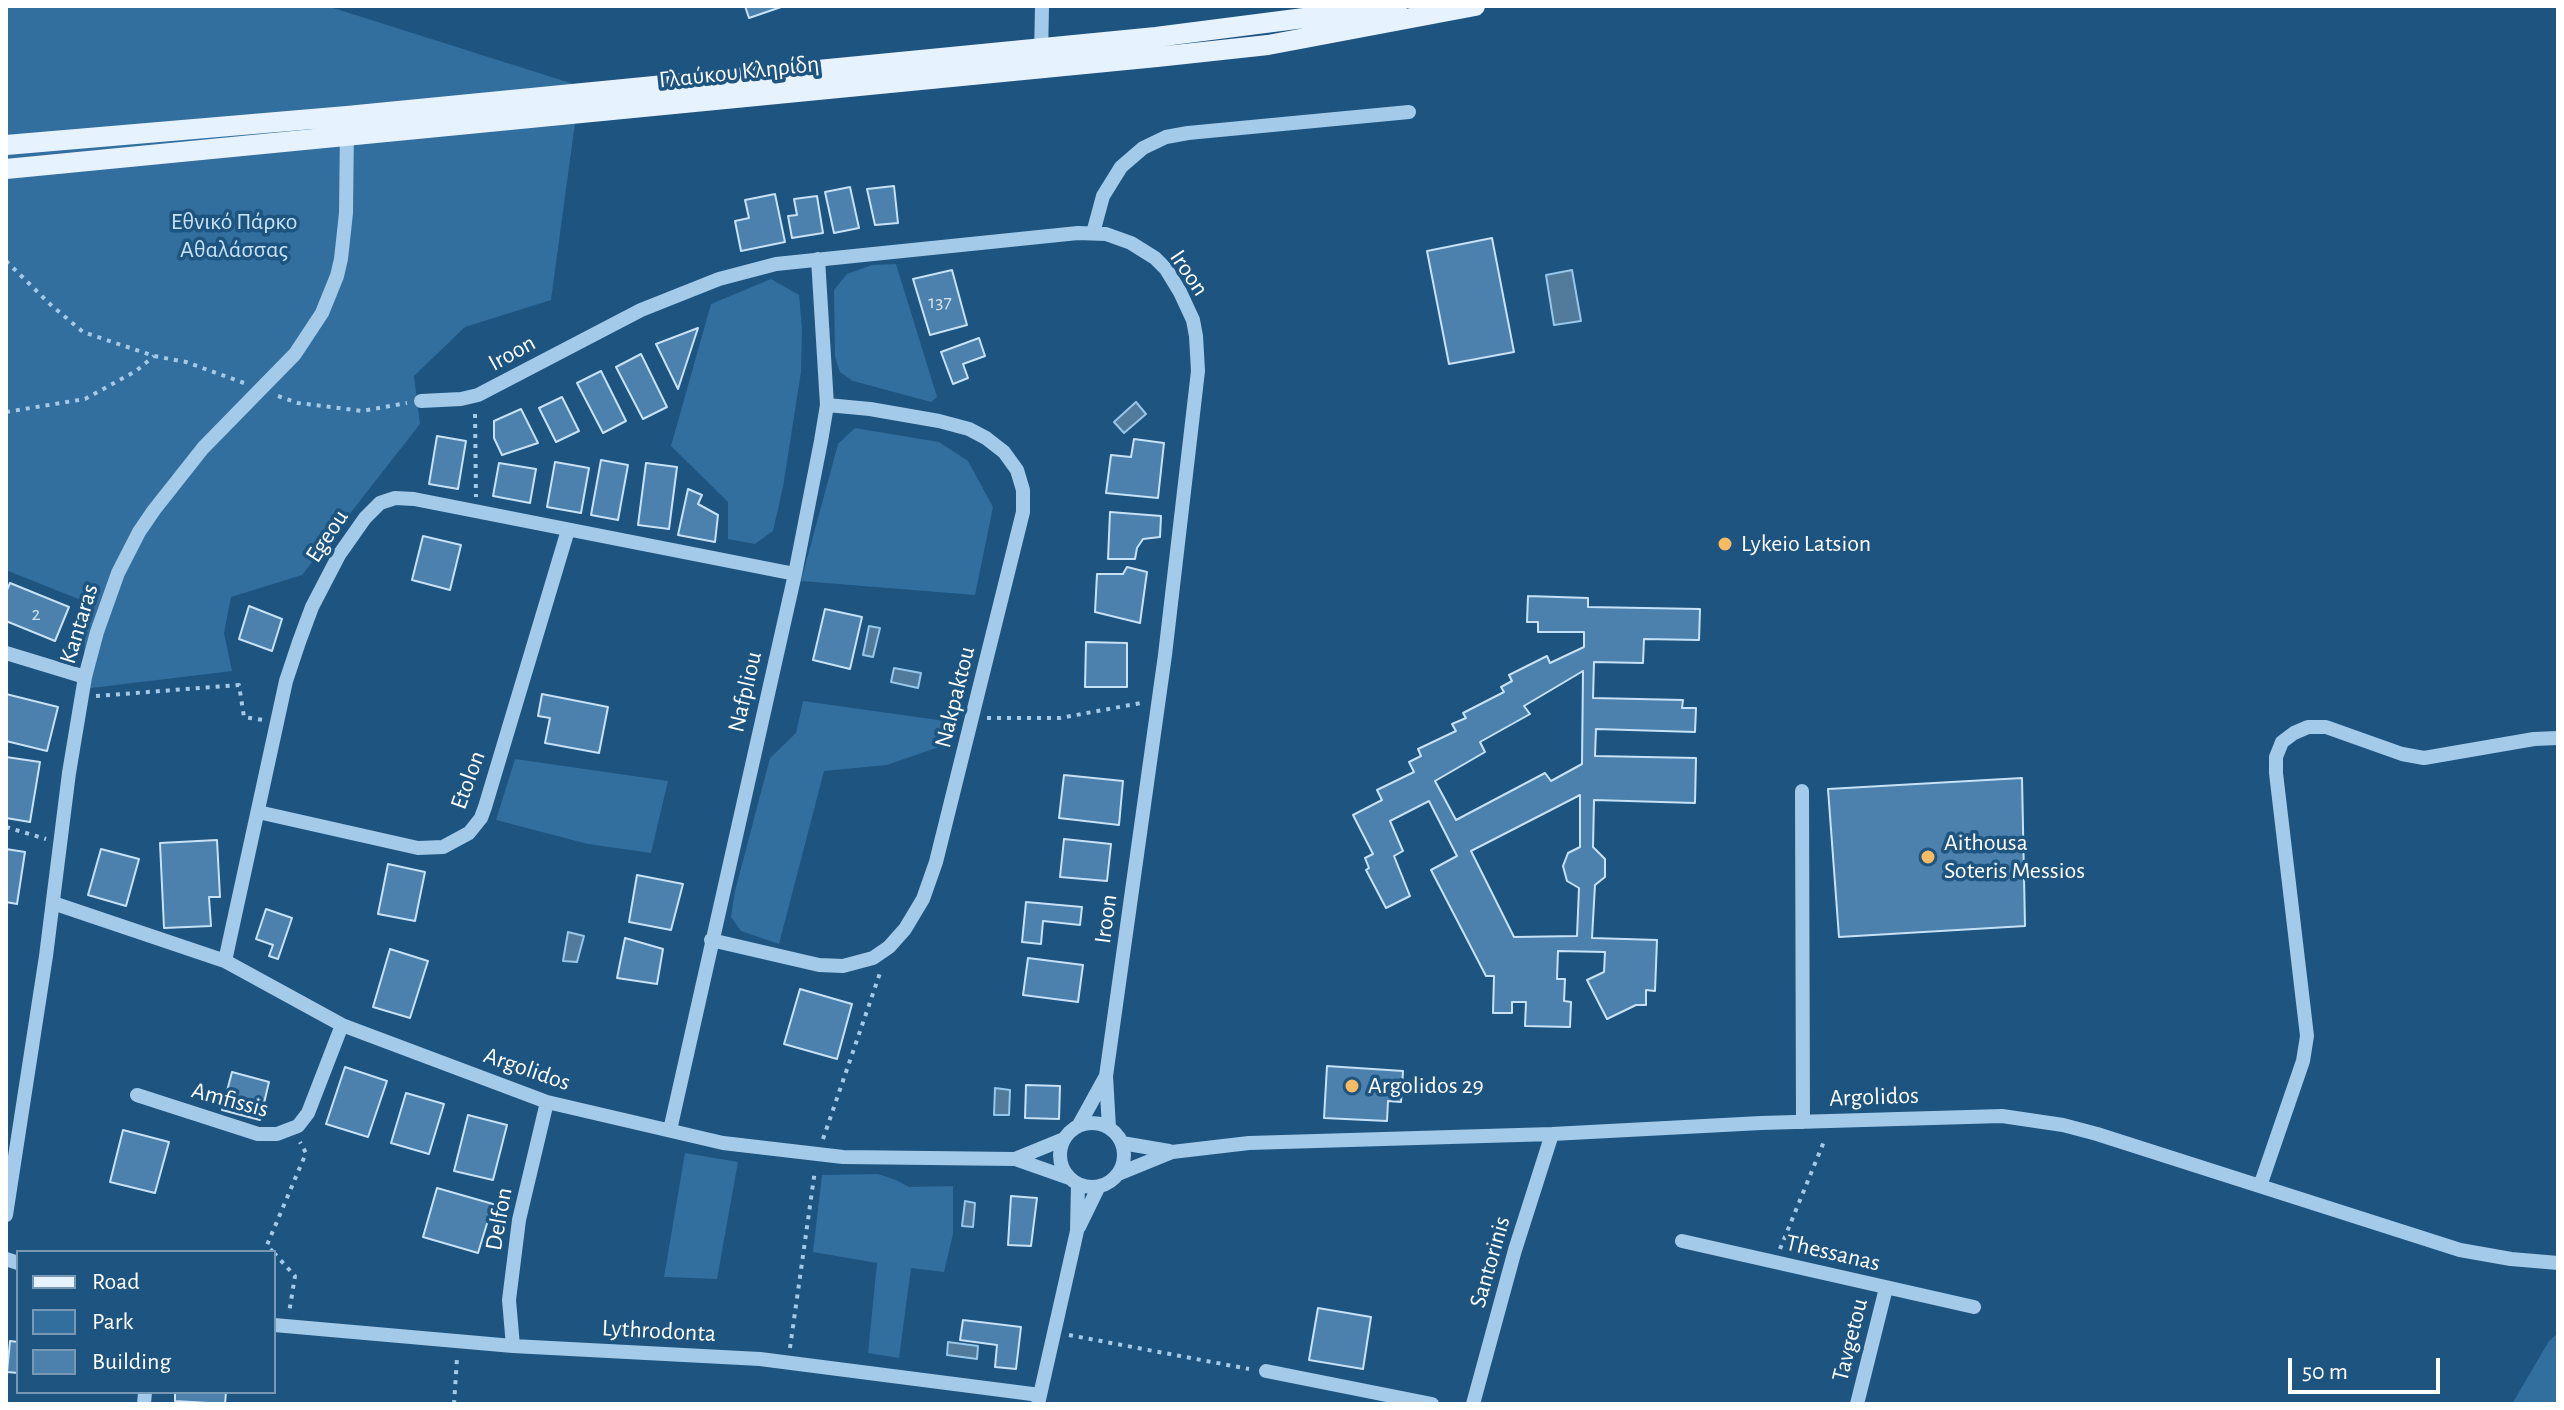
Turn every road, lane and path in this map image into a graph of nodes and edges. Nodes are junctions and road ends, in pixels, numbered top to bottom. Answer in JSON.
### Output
{"nodes":[{"id":1,"x":1042,"y":6,"type":"edge"},
{"id":2,"x":1397,"y":6,"type":"edge"},
{"id":3,"x":1475,"y":6,"type":"edge"},
{"id":4,"x":1041,"y":58,"type":"junction"},
{"id":5,"x":1409,"y":112,"type":"dead end"},
{"id":6,"x":347,"y":126,"type":"junction"},
{"id":7,"x":6,"y":145,"type":"edge"},
{"id":8,"x":6,"y":169,"type":"edge"},
{"id":9,"x":1093,"y":233,"type":"junction"},
{"id":10,"x":818,"y":259,"type":"junction"},
{"id":11,"x":6,"y":261,"type":"edge"},
{"id":12,"x":154,"y":356,"type":"junction"},
{"id":13,"x":261,"y":389,"type":"junction"},
{"id":14,"x":474,"y":396,"type":"junction"},
{"id":15,"x":421,"y":401,"type":"joint"},
{"id":16,"x":827,"y":405,"type":"junction"},
{"id":17,"x":6,"y":412,"type":"edge"},
{"id":18,"x":476,"y":511,"type":"junction"},
{"id":19,"x":568,"y":530,"type":"junction"},
{"id":20,"x":795,"y":574,"type":"junction"},
{"id":21,"x":6,"y":653,"type":"edge"},
{"id":22,"x":85,"y":677,"type":"junction"},
{"id":23,"x":82,"y":697,"type":"junction"},
{"id":24,"x":1158,"y":700,"type":"junction"},
{"id":25,"x":972,"y":718,"type":"junction"},
{"id":26,"x":277,"y":723,"type":"junction"},
{"id":27,"x":2558,"y":738,"type":"edge"},
{"id":28,"x":1802,"y":791,"type":"dead end"},
{"id":29,"x":258,"y":812,"type":"junction"},
{"id":30,"x":6,"y":827,"type":"edge"},
{"id":31,"x":60,"y":844,"type":"junction"},
{"id":32,"x":53,"y":903,"type":"junction"},
{"id":33,"x":711,"y":940,"type":"junction"},
{"id":34,"x":225,"y":961,"type":"junction"},
{"id":35,"x":342,"y":1025,"type":"junction"},
{"id":36,"x":1106,"y":1076,"type":"junction"},
{"id":37,"x":137,"y":1095,"type":"dead end"},
{"id":38,"x":547,"y":1102,"type":"junction"},
{"id":39,"x":1832,"y":1121,"type":"junction"},
{"id":40,"x":1803,"y":1122,"type":"junction"},
{"id":41,"x":1079,"y":1125,"type":"junction"},
{"id":42,"x":293,"y":1128,"type":"junction"},
{"id":43,"x":1109,"y":1128,"type":"junction"},
{"id":44,"x":670,"y":1130,"type":"junction"},
{"id":45,"x":1552,"y":1134,"type":"junction"},
{"id":46,"x":1064,"y":1139,"type":"junction"},
{"id":47,"x":1122,"y":1143,"type":"junction"},
{"id":48,"x":1172,"y":1152,"type":"junction"},
{"id":49,"x":1015,"y":1159,"type":"junction"},
{"id":50,"x":1118,"y":1174,"type":"junction"},
{"id":51,"x":1074,"y":1181,"type":"junction"},
{"id":52,"x":1099,"y":1186,"type":"junction"},
{"id":53,"x":2260,"y":1186,"type":"junction"},
{"id":54,"x":6,"y":1215,"type":"edge"},
{"id":55,"x":1077,"y":1231,"type":"junction"},
{"id":56,"x":1682,"y":1241,"type":"dead end"},
{"id":57,"x":272,"y":1250,"type":"edge"},
{"id":58,"x":276,"y":1254,"type":"edge"},
{"id":59,"x":1774,"y":1262,"type":"junction"},
{"id":60,"x":2558,"y":1263,"type":"edge"},
{"id":61,"x":1886,"y":1288,"type":"junction"},
{"id":62,"x":1974,"y":1307,"type":"dead end"},
{"id":63,"x":280,"y":1326,"type":"edge"},
{"id":64,"x":1055,"y":1333,"type":"junction"},
{"id":65,"x":458,"y":1341,"type":"junction"},
{"id":66,"x":513,"y":1346,"type":"junction"},
{"id":67,"x":1266,"y":1371,"type":"joint"},
{"id":68,"x":1039,"y":1400,"type":"edge"},
{"id":69,"x":454,"y":1404,"type":"edge"},
{"id":70,"x":1432,"y":1404,"type":"edge"},
{"id":71,"x":1473,"y":1404,"type":"edge"},
{"id":72,"x":1857,"y":1404,"type":"edge"}],
"edges":[{"from":1,"to":4,"type":"street"},
{"from":2,"to":4,"type":"main road","name":"Γλαύκου Κληρίδη"},
{"from":3,"to":4,"type":"main road","name":"Γλαύκου Κληρίδη"},
{"from":4,"to":6,"type":"main road","name":"Γλαύκου Κληρίδη"},
{"from":5,"to":9,"type":"street"},
{"from":6,"to":7,"type":"main road","name":"Γλαύκου Κληρίδη"},
{"from":6,"to":8,"type":"main road","name":"Γλαύκου Κληρίδη"},
{"from":6,"to":13,"type":"street","name":"Kantaras"},
{"from":9,"to":10,"type":"street","name":"Iroon"},
{"from":9,"to":24,"type":"street","name":"Iroon"},
{"from":10,"to":14,"type":"street","name":"Iroon"},
{"from":10,"to":16,"type":"street","name":"Nafpliou"},
{"from":11,"to":12,"type":"path"},
{"from":12,"to":13,"type":"path"},
{"from":12,"to":17,"type":"path"},
{"from":13,"to":15,"type":"path"},
{"from":13,"to":22,"type":"street","name":"Kantaras"},
{"from":14,"to":15,"type":"street","name":"Iroon"},
{"from":14,"to":18,"type":"path"},
{"from":16,"to":20,"type":"street","name":"Nafpliou"},
{"from":16,"to":25,"type":"street","name":"Nakpaktou"},
{"from":18,"to":19,"type":"street","name":"Egeou"},
{"from":18,"to":26,"type":"street","name":"Egeou"},
{"from":19,"to":20,"type":"street","name":"Egeou"},
{"from":19,"to":29,"type":"street","name":"Etolon"},
{"from":20,"to":33,"type":"street","name":"Nafpliou"},
{"from":21,"to":22,"type":"street"},
{"from":22,"to":23,"type":"street","name":"Kantaras"},
{"from":23,"to":26,"type":"path"},
{"from":23,"to":31,"type":"street","name":"Kantaras"},
{"from":24,"to":25,"type":"path"},
{"from":24,"to":36,"type":"street","name":"Iroon"},
{"from":25,"to":33,"type":"street","name":"Nakpaktou"},
{"from":26,"to":29,"type":"street","name":"Egeou"},
{"from":27,"to":53,"type":"street"},
{"from":28,"to":40,"type":"street"},
{"from":29,"to":34,"type":"street","name":"Egeou"},
{"from":30,"to":31,"type":"path"},
{"from":31,"to":32,"type":"street","name":"Kantaras"},
{"from":32,"to":34,"type":"street","name":"Argolidos"},
{"from":32,"to":54,"type":"street","name":"Kantaras"},
{"from":33,"to":44,"type":"street","name":"Nafpliou"},
{"from":34,"to":35,"type":"street","name":"Argolidos"},
{"from":35,"to":38,"type":"street","name":"Argolidos"},
{"from":35,"to":42,"type":"street","name":"Amfissis"},
{"from":36,"to":41,"type":"street","name":"Iroon"},
{"from":36,"to":43,"type":"street","name":"Iroon"},
{"from":37,"to":42,"type":"street","name":"Amfissis"},
{"from":38,"to":44,"type":"street","name":"Argolidos"},
{"from":38,"to":66,"type":"street","name":"Delfon"},
{"from":39,"to":40,"type":"street","name":"Argolidos"},
{"from":39,"to":53,"type":"street","name":"Argolidos"},
{"from":39,"to":59,"type":"path"},
{"from":40,"to":45,"type":"street","name":"Argolidos"},
{"from":41,"to":43,"type":"street"},
{"from":41,"to":46,"type":"street"},
{"from":42,"to":57,"type":"path"},
{"from":43,"to":47,"type":"street"},
{"from":44,"to":49,"type":"street","name":"Argolidos"},
{"from":45,"to":48,"type":"street","name":"Argolidos"},
{"from":45,"to":71,"type":"street","name":"Santorinis"},
{"from":46,"to":49,"type":"street","name":"Argolidos"},
{"from":46,"to":51,"type":"street"},
{"from":47,"to":48,"type":"street","name":"Argolidos"},
{"from":47,"to":50,"type":"street"},
{"from":48,"to":50,"type":"street","name":"Argolidos"},
{"from":49,"to":51,"type":"street","name":"Argolidos"},
{"from":50,"to":52,"type":"street"},
{"from":51,"to":52,"type":"street"},
{"from":51,"to":55,"type":"street"},
{"from":52,"to":55,"type":"street"},
{"from":53,"to":60,"type":"street","name":"Argolidos"},
{"from":55,"to":64,"type":"street"},
{"from":56,"to":59,"type":"street","name":"Thessanas"},
{"from":58,"to":63,"type":"path"},
{"from":59,"to":61,"type":"street","name":"Thessanas"},
{"from":61,"to":62,"type":"street","name":"Thessanas"},
{"from":61,"to":72,"type":"street","name":"Tavgetou"},
{"from":63,"to":65,"type":"street","name":"Lythrodonta"},
{"from":64,"to":67,"type":"path"},
{"from":64,"to":68,"type":"street"},
{"from":65,"to":66,"type":"street","name":"Lythrodonta"},
{"from":65,"to":69,"type":"path"},
{"from":66,"to":68,"type":"street","name":"Lythrodonta"},
{"from":67,"to":70,"type":"street"}]}
